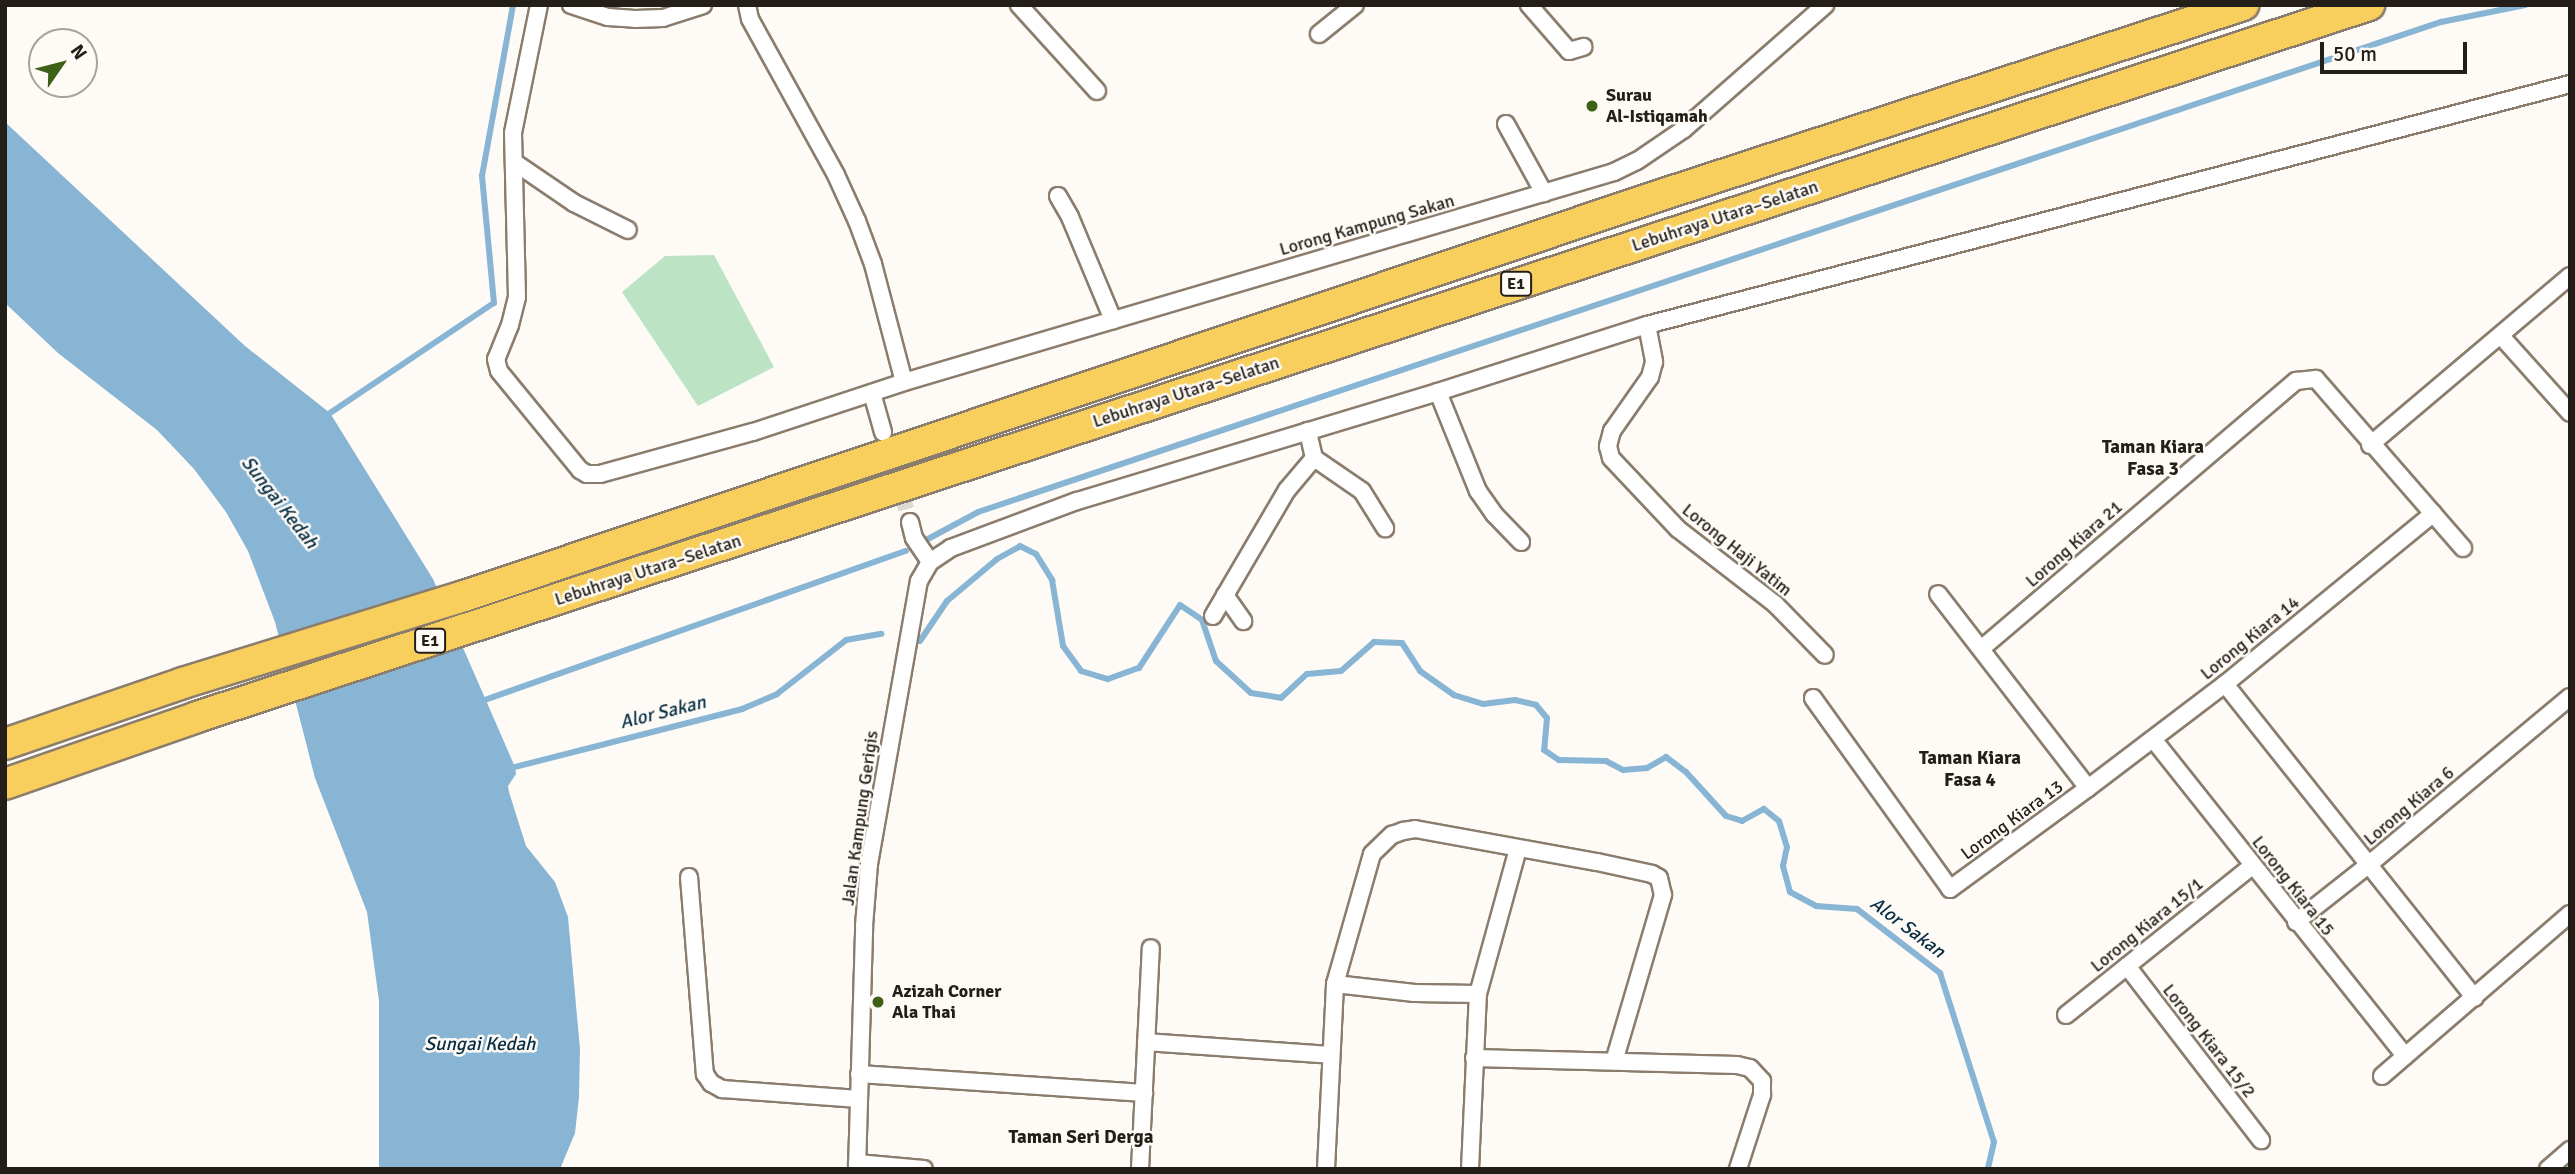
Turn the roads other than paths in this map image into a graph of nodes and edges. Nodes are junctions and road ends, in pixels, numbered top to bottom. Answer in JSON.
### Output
{"nodes":[{"id":1,"x":539,"y":5,"type":"edge"},
{"id":2,"x":571,"y":5,"type":"edge"},
{"id":3,"x":703,"y":5,"type":"edge"},
{"id":4,"x":747,"y":5,"type":"edge"},
{"id":5,"x":1019,"y":5,"type":"edge"},
{"id":6,"x":1355,"y":5,"type":"edge"},
{"id":7,"x":1529,"y":5,"type":"edge"},
{"id":8,"x":1825,"y":5,"type":"edge"},
{"id":9,"x":2243,"y":5,"type":"edge"},
{"id":10,"x":2369,"y":5,"type":"edge"},
{"id":11,"x":1319,"y":34,"type":"dead end"},
{"id":12,"x":1583,"y":47,"type":"dead end"},
{"id":13,"x":2570,"y":84,"type":"edge"},
{"id":14,"x":1097,"y":91,"type":"dead end"},
{"id":15,"x":1506,"y":124,"type":"dead end"},
{"id":16,"x":514,"y":163,"type":"junction"},
{"id":17,"x":1544,"y":193,"type":"junction"},
{"id":18,"x":1058,"y":196,"type":"dead end"},
{"id":19,"x":628,"y":230,"type":"dead end"},
{"id":20,"x":2570,"y":276,"type":"edge"},
{"id":21,"x":1113,"y":320,"type":"junction"},
{"id":22,"x":1647,"y":325,"type":"junction"},
{"id":23,"x":2501,"y":336,"type":"junction"},
{"id":24,"x":904,"y":382,"type":"junction"},
{"id":25,"x":872,"y":393,"type":"junction"},
{"id":26,"x":1438,"y":393,"type":"junction"},
{"id":27,"x":2570,"y":413,"type":"edge"},
{"id":28,"x":1308,"y":431,"type":"junction"},
{"id":29,"x":883,"y":432,"type":"tunnel mouth"},
{"id":30,"x":2370,"y":444,"type":"junction"},
{"id":31,"x":1314,"y":458,"type":"junction"},
{"id":32,"x":2433,"y":514,"type":"junction"},
{"id":33,"x":909,"y":522,"type":"tunnel mouth"},
{"id":34,"x":1385,"y":528,"type":"dead end"},
{"id":35,"x":1521,"y":542,"type":"dead end"},
{"id":36,"x":2463,"y":548,"type":"dead end"},
{"id":37,"x":930,"y":562,"type":"junction"},
{"id":38,"x":1938,"y":594,"type":"dead end"},
{"id":39,"x":1225,"y":595,"type":"junction"},
{"id":40,"x":1213,"y":616,"type":"dead end"},
{"id":41,"x":1243,"y":621,"type":"dead end"},
{"id":42,"x":1981,"y":649,"type":"junction"},
{"id":43,"x":1825,"y":655,"type":"dead end"},
{"id":44,"x":2225,"y":684,"type":"junction"},
{"id":45,"x":2570,"y":697,"type":"edge"},
{"id":46,"x":1813,"y":698,"type":"dead end"},
{"id":47,"x":2153,"y":739,"type":"junction"},
{"id":48,"x":5,"y":744,"type":"edge"},
{"id":49,"x":5,"y":784,"type":"edge"},
{"id":50,"x":2088,"y":788,"type":"junction"},
{"id":51,"x":1518,"y":849,"type":"junction"},
{"id":52,"x":2252,"y":866,"type":"junction"},
{"id":53,"x":2367,"y":866,"type":"junction"},
{"id":54,"x":689,"y":877,"type":"dead end"},
{"id":55,"x":2570,"y":914,"type":"edge"},
{"id":56,"x":2296,"y":922,"type":"junction"},
{"id":57,"x":1151,"y":948,"type":"dead end"},
{"id":58,"x":2127,"y":966,"type":"junction"},
{"id":59,"x":1335,"y":984,"type":"junction"},
{"id":60,"x":1478,"y":994,"type":"junction"},
{"id":61,"x":2475,"y":998,"type":"junction"},
{"id":62,"x":2066,"y":1015,"type":"dead end"},
{"id":63,"x":1146,"y":1042,"type":"junction"},
{"id":64,"x":1330,"y":1055,"type":"junction"},
{"id":65,"x":2405,"y":1056,"type":"junction"},
{"id":66,"x":1474,"y":1058,"type":"junction"},
{"id":67,"x":1614,"y":1062,"type":"junction"},
{"id":68,"x":859,"y":1074,"type":"junction"},
{"id":69,"x":2382,"y":1076,"type":"dead end"},
{"id":70,"x":1144,"y":1093,"type":"junction"},
{"id":71,"x":859,"y":1099,"type":"junction"},
{"id":72,"x":2261,"y":1140,"type":"dead end"},
{"id":73,"x":2570,"y":1150,"type":"edge"},
{"id":74,"x":857,"y":1166,"type":"edge"},
{"id":75,"x":890,"y":1168,"type":"edge"},
{"id":76,"x":924,"y":1169,"type":"edge"},
{"id":77,"x":1140,"y":1169,"type":"edge"},
{"id":78,"x":1326,"y":1169,"type":"edge"},
{"id":79,"x":1470,"y":1169,"type":"edge"},
{"id":80,"x":1738,"y":1169,"type":"edge"},
{"id":81,"x":2548,"y":1169,"type":"edge"}],
"edges":[{"from":1,"to":16,"type":"street"},
{"from":2,"to":3,"type":"street"},
{"from":4,"to":24,"type":"street"},
{"from":5,"to":14,"type":"street"},
{"from":6,"to":11,"type":"street"},
{"from":7,"to":12,"type":"street"},
{"from":8,"to":17,"type":"street","name":"Lorong Kampung Sakan"},
{"from":9,"to":48,"type":"highway","name":"Lebuhraya Utara–Selatan","number":"E1"},
{"from":10,"to":49,"type":"highway","name":"Lebuhraya Utara–Selatan","number":"E1"},
{"from":13,"to":22,"type":"street"},
{"from":15,"to":17,"type":"street"},
{"from":16,"to":19,"type":"street"},
{"from":16,"to":25,"type":"street","name":"Lorong Kampung Sakan"},
{"from":17,"to":21,"type":"street","name":"Lorong Kampung Sakan"},
{"from":18,"to":21,"type":"street"},
{"from":20,"to":23,"type":"street"},
{"from":21,"to":24,"type":"street","name":"Lorong Kampung Sakan"},
{"from":22,"to":26,"type":"street"},
{"from":22,"to":43,"type":"street","name":"Lorong Haji Yatim"},
{"from":23,"to":27,"type":"street"},
{"from":23,"to":30,"type":"street"},
{"from":24,"to":25,"type":"street","name":"Lorong Kampung Sakan"},
{"from":25,"to":29,"type":"street"},
{"from":26,"to":28,"type":"street"},
{"from":26,"to":35,"type":"street"},
{"from":28,"to":31,"type":"street"},
{"from":28,"to":37,"type":"street"},
{"from":30,"to":32,"type":"street"},
{"from":30,"to":42,"type":"street","name":"Lorong Kiara 21"},
{"from":31,"to":34,"type":"street"},
{"from":31,"to":39,"type":"street"},
{"from":32,"to":36,"type":"street"},
{"from":32,"to":44,"type":"street","name":"Lorong Kiara 14"},
{"from":33,"to":37,"type":"street"},
{"from":37,"to":68,"type":"street","name":"Jalan Kampung Gerigis"},
{"from":38,"to":42,"type":"street","name":"Lorong Kiara 13"},
{"from":39,"to":40,"type":"street"},
{"from":39,"to":41,"type":"street"},
{"from":42,"to":50,"type":"street","name":"Lorong Kiara 13"},
{"from":44,"to":47,"type":"street","name":"Lorong Kiara 14"},
{"from":44,"to":53,"type":"street"},
{"from":45,"to":53,"type":"street","name":"Lorong Kiara 6"},
{"from":46,"to":50,"type":"street","name":"Lorong Kiara 13"},
{"from":47,"to":50,"type":"street","name":"Lorong Kiara 14"},
{"from":47,"to":52,"type":"street","name":"Lorong Kiara 15"},
{"from":51,"to":59,"type":"street"},
{"from":51,"to":60,"type":"street"},
{"from":51,"to":67,"type":"street"},
{"from":52,"to":56,"type":"street","name":"Lorong Kiara 15"},
{"from":52,"to":58,"type":"street","name":"Lorong Kiara 15/1"},
{"from":53,"to":56,"type":"street","name":"Lorong Kiara 6"},
{"from":53,"to":61,"type":"street"},
{"from":54,"to":71,"type":"street"},
{"from":55,"to":61,"type":"street"},
{"from":56,"to":65,"type":"street","name":"Lorong Kiara 15"},
{"from":57,"to":63,"type":"street"},
{"from":58,"to":62,"type":"street","name":"Lorong Kiara 15/1"},
{"from":58,"to":72,"type":"street","name":"Lorong Kiara 15/2"},
{"from":59,"to":60,"type":"street"},
{"from":59,"to":64,"type":"street"},
{"from":60,"to":66,"type":"street"},
{"from":61,"to":65,"type":"street"},
{"from":63,"to":64,"type":"street"},
{"from":63,"to":70,"type":"street"},
{"from":64,"to":78,"type":"street"},
{"from":65,"to":69,"type":"street"},
{"from":66,"to":67,"type":"street"},
{"from":66,"to":79,"type":"street"},
{"from":67,"to":80,"type":"street"},
{"from":68,"to":70,"type":"street"},
{"from":68,"to":71,"type":"street","name":"Jalan Kampung Gerigis"},
{"from":70,"to":77,"type":"street"},
{"from":71,"to":74,"type":"street","name":"Jalan Kampung Gerigis"},
{"from":73,"to":81,"type":"street"},
{"from":74,"to":75,"type":"street"},
{"from":75,"to":76,"type":"street"}]}
